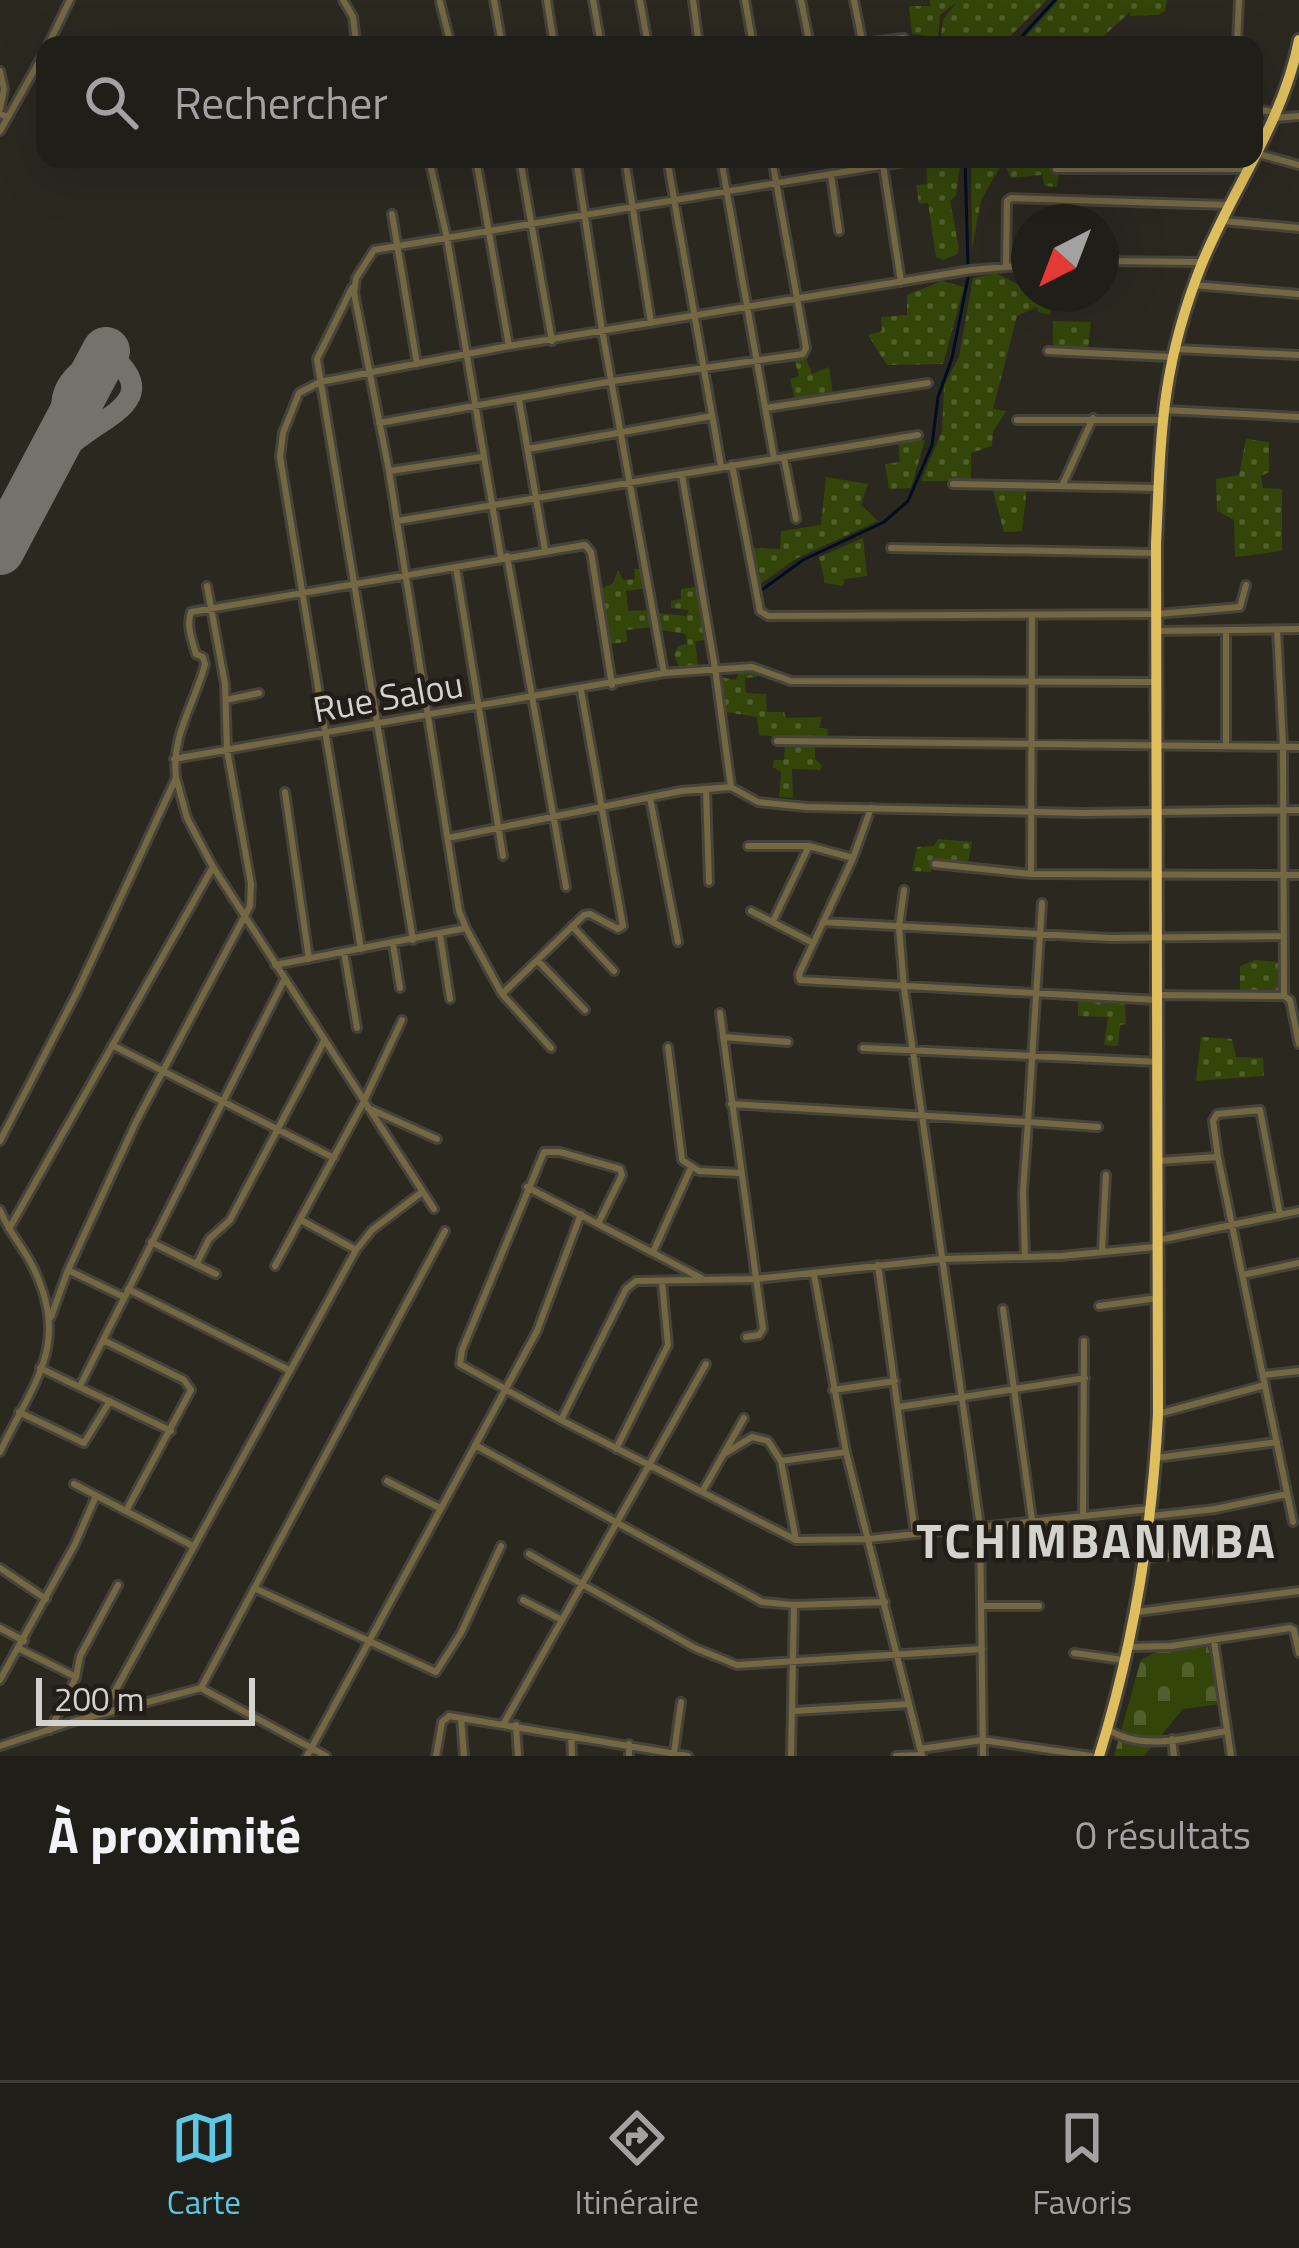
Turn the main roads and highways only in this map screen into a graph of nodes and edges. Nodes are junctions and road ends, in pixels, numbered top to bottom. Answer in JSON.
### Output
{"nodes":[{"id":1,"x":1298,"y":47,"type":"edge"},
{"id":2,"x":1263,"y":145,"type":"edge"},
{"id":3,"x":1252,"y":168,"type":"edge"},
{"id":4,"x":1095,"y":1756,"type":"edge"}],
"edges":[{"from":1,"to":2,"type":"highway"},
{"from":3,"to":4,"type":"highway"}]}
